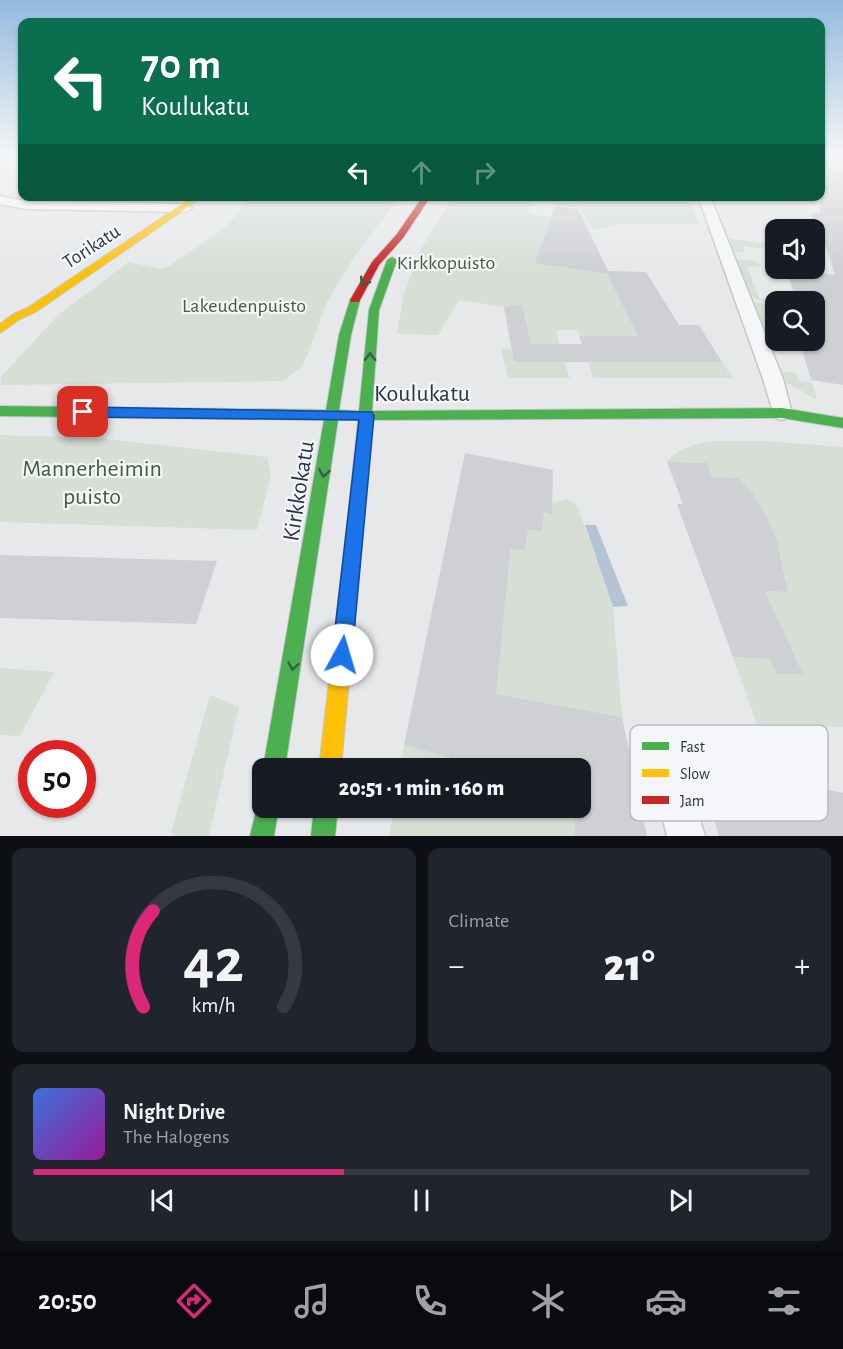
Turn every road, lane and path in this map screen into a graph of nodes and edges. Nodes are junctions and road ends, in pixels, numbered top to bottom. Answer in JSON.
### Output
{"nodes":[{"id":1,"x":0,"y":200,"type":"edge"},
{"id":2,"x":194,"y":201,"type":"edge"},
{"id":3,"x":424,"y":201,"type":"edge"},
{"id":4,"x":706,"y":201,"type":"edge"},
{"id":5,"x":186,"y":208,"type":"junction"},
{"id":6,"x":400,"y":236,"type":"junction"},
{"id":7,"x":3,"y":336,"type":"edge"},
{"id":8,"x":0,"y":411,"type":"edge"},
{"id":9,"x":782,"y":413,"type":"junction"},
{"id":10,"x":332,"y":415,"type":"junction"},
{"id":11,"x":367,"y":416,"type":"junction"},
{"id":12,"x":843,"y":423,"type":"edge"},
{"id":13,"x":276,"y":758,"type":"edge"},
{"id":14,"x":331,"y":758,"type":"edge"},
{"id":15,"x":265,"y":818,"type":"edge"},
{"id":16,"x":324,"y":818,"type":"edge"},
{"id":17,"x":682,"y":821,"type":"edge"},
{"id":18,"x":262,"y":836,"type":"edge"},
{"id":19,"x":322,"y":836,"type":"edge"},
{"id":20,"x":686,"y":836,"type":"edge"}],
"edges":[{"from":1,"to":5,"type":"street"},
{"from":2,"to":5,"type":"main road","name":"Torikatu"},
{"from":3,"to":6,"type":"main road","name":"Kirkkokatu"},
{"from":4,"to":9,"type":"street"},
{"from":5,"to":7,"type":"main road","name":"Torikatu"},
{"from":6,"to":10,"type":"main road","name":"Kirkkokatu","one_way":true},
{"from":11,"to":6,"type":"main road","name":"Kirkkokatu","one_way":true},
{"from":8,"to":10,"type":"main road","name":"Koulukatu"},
{"from":9,"to":11,"type":"main road","name":"Koulukatu"},
{"from":9,"to":12,"type":"main road","name":"Koulukatu"},
{"from":10,"to":11,"type":"main road","name":"Koulukatu"},
{"from":10,"to":13,"type":"main road","name":"Kirkkokatu","one_way":true},
{"from":11,"to":14,"type":"main road","name":"Kirkkokatu"},
{"from":15,"to":18,"type":"main road"},
{"from":16,"to":19,"type":"main road"},
{"from":17,"to":20,"type":"street"}]}
